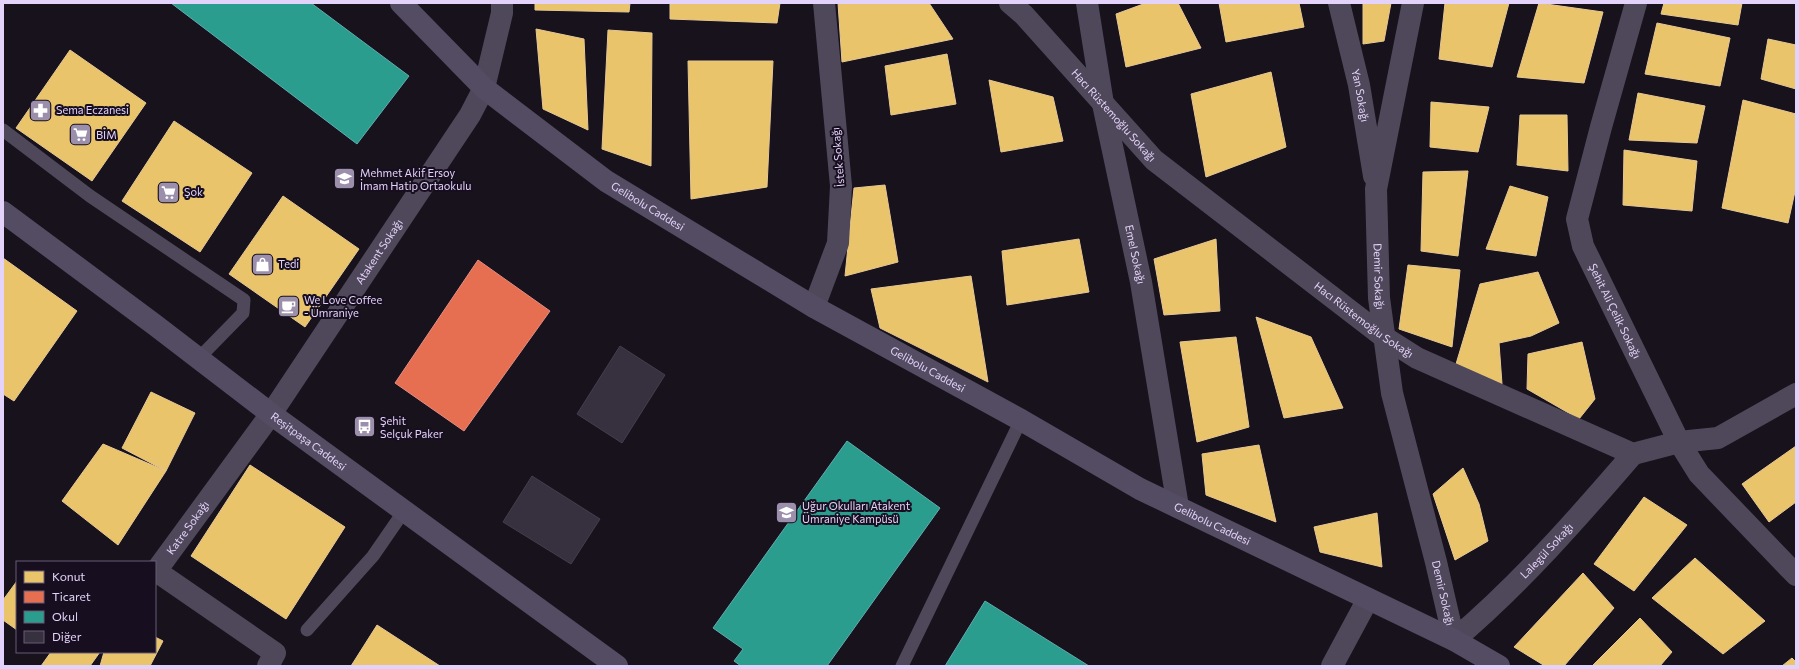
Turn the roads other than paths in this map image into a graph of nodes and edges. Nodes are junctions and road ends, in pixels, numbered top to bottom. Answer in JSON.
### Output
{"nodes":[{"id":1,"x":401,"y":3,"type":"edge"},
{"id":2,"x":502,"y":3,"type":"edge"},
{"id":3,"x":824,"y":3,"type":"edge"},
{"id":4,"x":1010,"y":3,"type":"edge"},
{"id":5,"x":1087,"y":3,"type":"edge"},
{"id":6,"x":1339,"y":3,"type":"edge"},
{"id":7,"x":1413,"y":3,"type":"edge"},
{"id":8,"x":1636,"y":3,"type":"edge"},
{"id":9,"x":484,"y":88,"type":"junction"},
{"id":10,"x":1103,"y":104,"type":"junction"},
{"id":11,"x":3,"y":130,"type":"edge"},
{"id":12,"x":1376,"y":189,"type":"junction"},
{"id":13,"x":3,"y":212,"type":"edge"},
{"id":14,"x":814,"y":307,"type":"junction"},
{"id":15,"x":1384,"y":337,"type":"junction"},
{"id":16,"x":199,"y":358,"type":"junction"},
{"id":17,"x":1796,"y":394,"type":"edge"},
{"id":18,"x":271,"y":414,"type":"junction"},
{"id":19,"x":1021,"y":420,"type":"junction"},
{"id":20,"x":1679,"y":442,"type":"junction"},
{"id":21,"x":1633,"y":454,"type":"junction"},
{"id":22,"x":1178,"y":507,"type":"junction"},
{"id":23,"x":404,"y":511,"type":"junction"},
{"id":24,"x":1796,"y":576,"type":"edge"},
{"id":25,"x":1368,"y":599,"type":"junction"},
{"id":26,"x":307,"y":630,"type":"dead end"},
{"id":27,"x":1454,"y":640,"type":"junction"},
{"id":28,"x":268,"y":666,"type":"edge"},
{"id":29,"x":617,"y":666,"type":"edge"},
{"id":30,"x":902,"y":666,"type":"edge"},
{"id":31,"x":1332,"y":666,"type":"edge"},
{"id":32,"x":1499,"y":666,"type":"edge"}],
"edges":[{"from":1,"to":9,"type":"street","name":"Gelibolu Caddesi"},
{"from":2,"to":9,"type":"street","name":"Atakent Sokağı"},
{"from":3,"to":14,"type":"street","name":"İstek Sokağı"},
{"from":4,"to":10,"type":"street","name":"Hacı Rüstemoğlu Sokağı"},
{"from":5,"to":10,"type":"street","name":"Emel Sokağı"},
{"from":6,"to":12,"type":"street","name":"Yan Sokağı"},
{"from":7,"to":12,"type":"street","name":"Demir Sokağı"},
{"from":8,"to":20,"type":"street","name":"Şehit Ali Çelik Sokağı"},
{"from":9,"to":14,"type":"street","name":"Gelibolu Caddesi"},
{"from":9,"to":18,"type":"street","name":"Atakent Sokağı"},
{"from":10,"to":15,"type":"street","name":"Hacı Rüstemoğlu Sokağı"},
{"from":10,"to":22,"type":"street","name":"Emel Sokağı"},
{"from":11,"to":16,"type":"lane"},
{"from":12,"to":15,"type":"street","name":"Demir Sokağı"},
{"from":13,"to":16,"type":"street","name":"Reşitpaşa Caddesi"},
{"from":14,"to":19,"type":"street","name":"Gelibolu Caddesi"},
{"from":15,"to":21,"type":"street","name":"Hacı Rüstemoğlu Sokağı"},
{"from":15,"to":27,"type":"street","name":"Demir Sokağı"},
{"from":16,"to":18,"type":"street","name":"Reşitpaşa Caddesi"},
{"from":17,"to":20,"type":"street"},
{"from":18,"to":23,"type":"street","name":"Reşitpaşa Caddesi"},
{"from":18,"to":28,"type":"street","name":"Katre Sokağı"},
{"from":19,"to":22,"type":"street","name":"Gelibolu Caddesi"},
{"from":19,"to":30,"type":"lane"},
{"from":20,"to":21,"type":"street"},
{"from":20,"to":24,"type":"street","name":"Şehit Ali Çelik Sokağı"},
{"from":21,"to":27,"type":"street","name":"Lalegül Sokağı"},
{"from":22,"to":25,"type":"street","name":"Gelibolu Caddesi"},
{"from":23,"to":26,"type":"lane"},
{"from":23,"to":29,"type":"street","name":"Reşitpaşa Caddesi"},
{"from":25,"to":27,"type":"street","name":"Gelibolu Caddesi"},
{"from":25,"to":31,"type":"street"},
{"from":27,"to":32,"type":"street","name":"Gelibolu Caddesi"}]}
